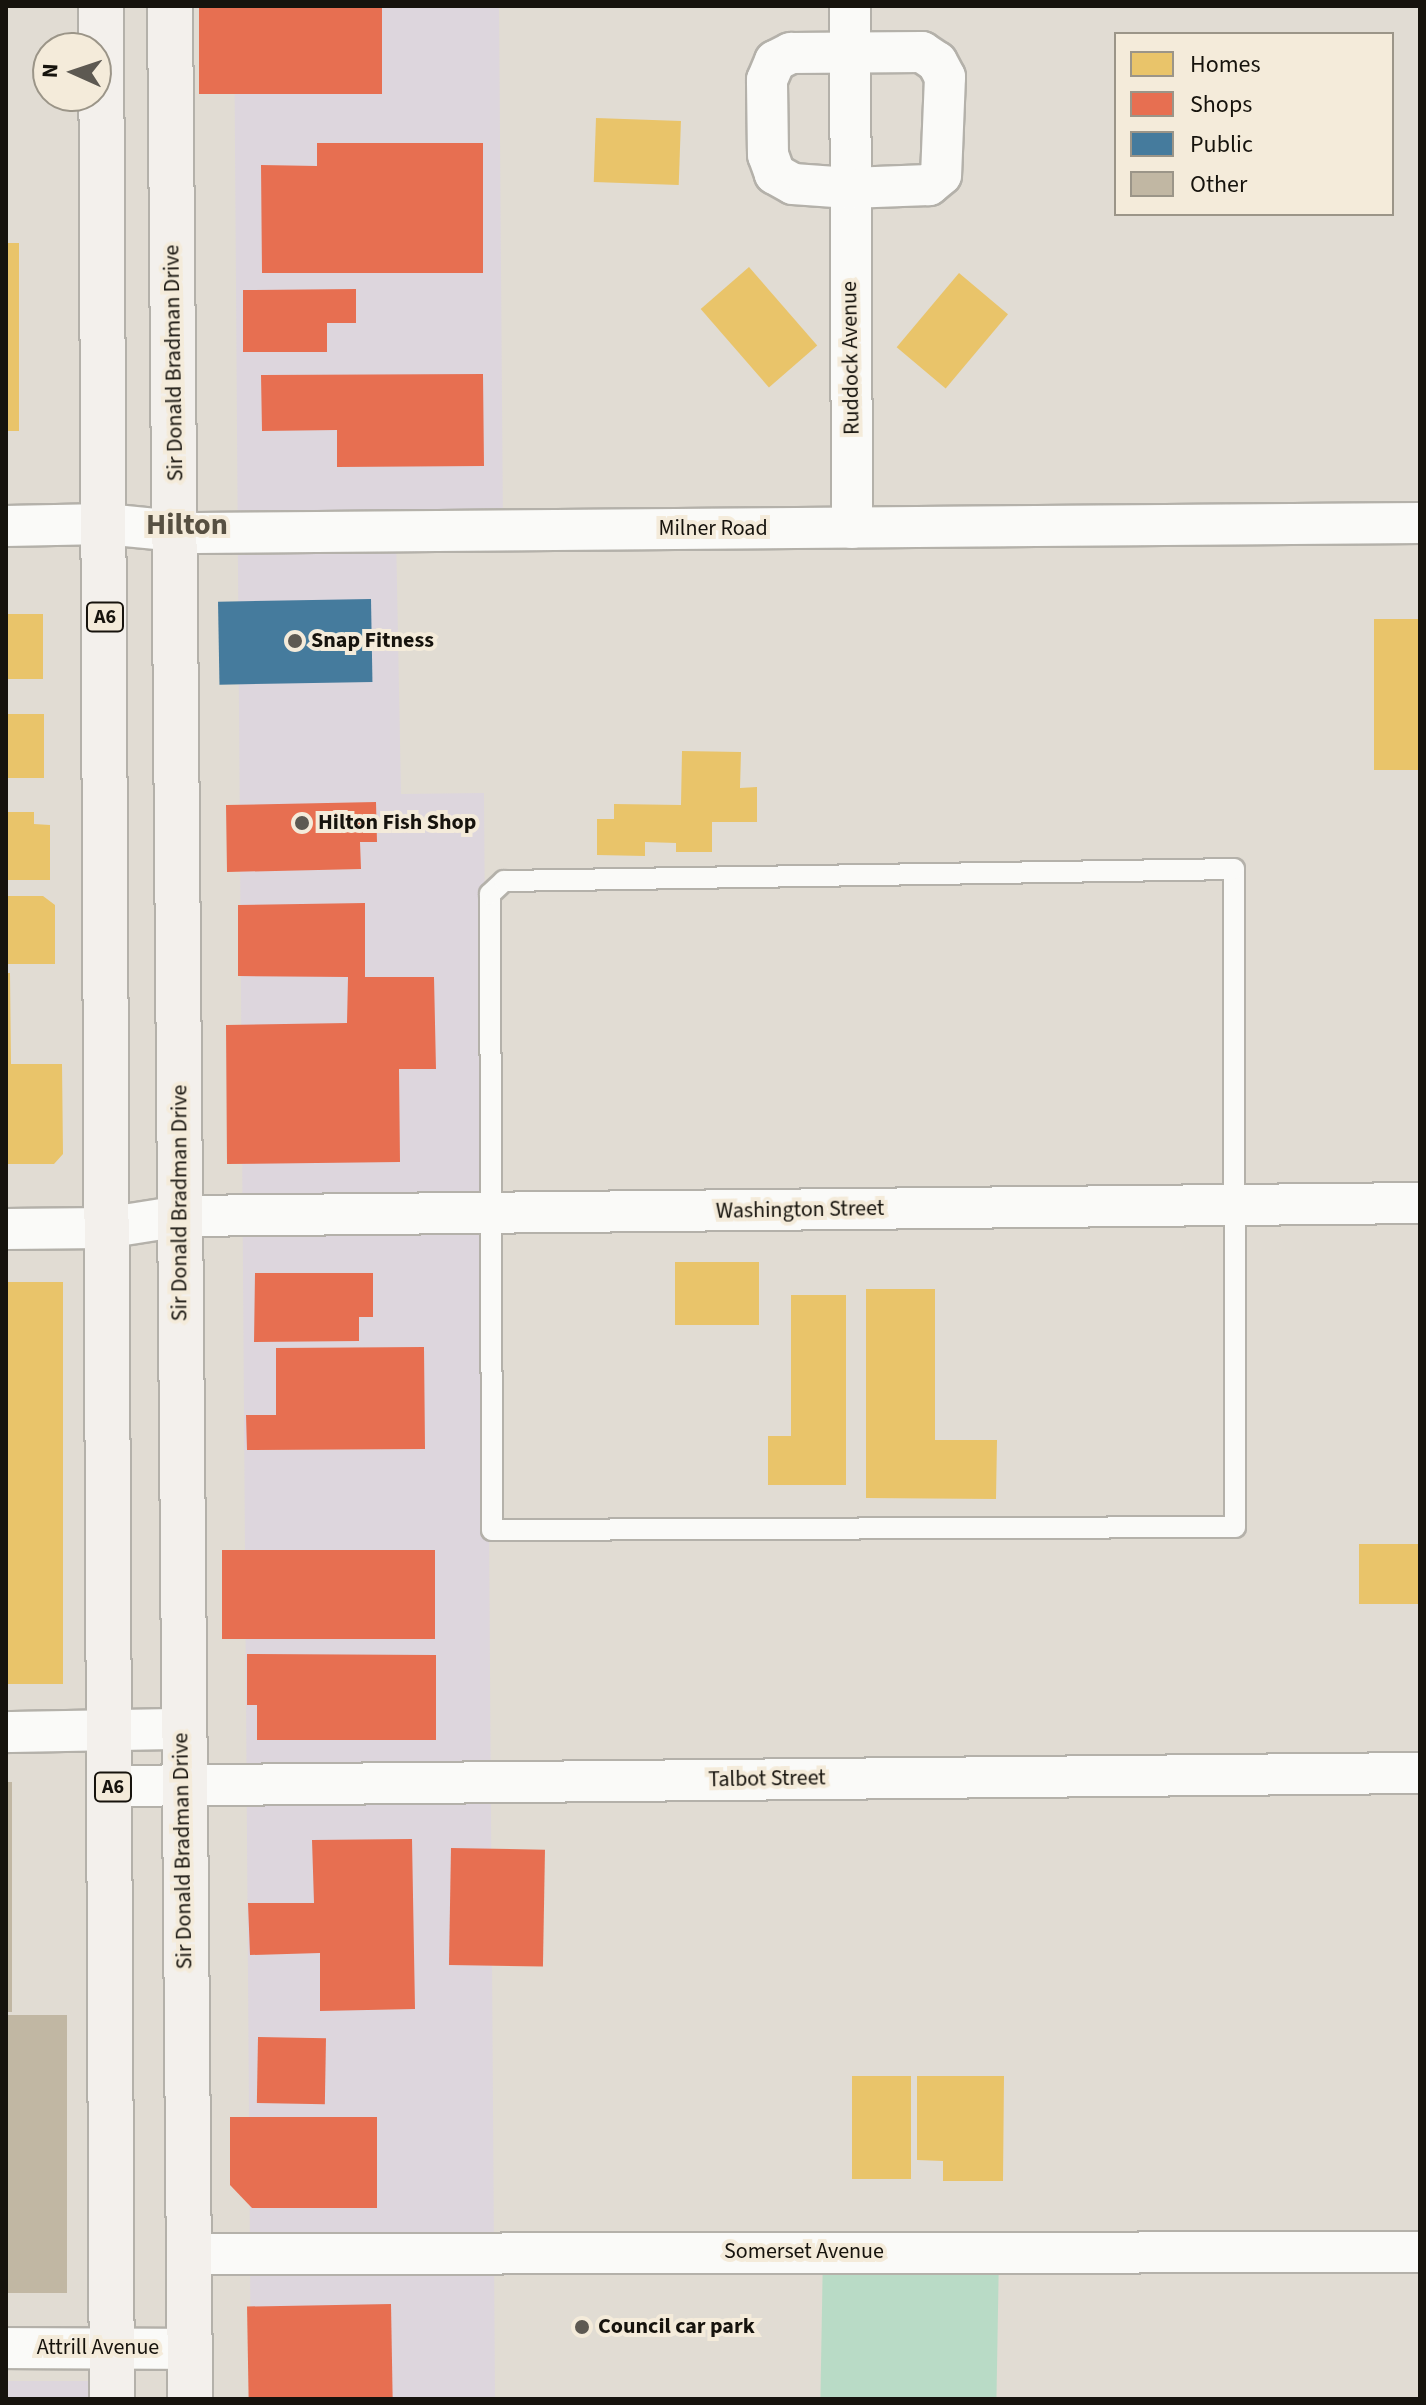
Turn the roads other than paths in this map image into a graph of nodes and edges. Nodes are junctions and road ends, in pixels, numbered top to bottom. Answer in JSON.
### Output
{"nodes":[{"id":1,"x":101,"y":6,"type":"edge"},
{"id":2,"x":170,"y":6,"type":"edge"},
{"id":3,"x":850,"y":6,"type":"edge"},
{"id":4,"x":850,"y":55,"type":"junction"},
{"id":5,"x":849,"y":188,"type":"junction"},
{"id":6,"x":1420,"y":523,"type":"edge"},
{"id":7,"x":105,"y":524,"type":"junction"},
{"id":8,"x":6,"y":526,"type":"edge"},
{"id":9,"x":852,"y":528,"type":"junction"},
{"id":10,"x":175,"y":533,"type":"junction"},
{"id":11,"x":1420,"y":1203,"type":"edge"},
{"id":12,"x":1236,"y":1205,"type":"junction"},
{"id":13,"x":490,"y":1213,"type":"junction"},
{"id":14,"x":181,"y":1216,"type":"junction"},
{"id":15,"x":105,"y":1228,"type":"junction"},
{"id":16,"x":6,"y":1229,"type":"edge"},
{"id":17,"x":181,"y":1729,"type":"junction"},
{"id":18,"x":113,"y":1731,"type":"junction"},
{"id":19,"x":6,"y":1732,"type":"edge"},
{"id":20,"x":1420,"y":1773,"type":"edge"},
{"id":21,"x":183,"y":1785,"type":"junction"},
{"id":22,"x":113,"y":1786,"type":"junction"},
{"id":23,"x":1420,"y":2252,"type":"edge"},
{"id":24,"x":188,"y":2254,"type":"junction"},
{"id":25,"x":112,"y":2346,"type":"junction"},
{"id":26,"x":6,"y":2348,"type":"edge"},
{"id":27,"x":191,"y":2349,"type":"junction"},
{"id":28,"x":112,"y":2399,"type":"edge"},
{"id":29,"x":190,"y":2399,"type":"edge"}],
"edges":[{"from":1,"to":7,"type":"main road","number":"A6"},
{"from":2,"to":10,"type":"main road","name":"Sir Donald Bradman Drive"},
{"from":3,"to":4,"type":"street","name":"Ruddock Avenue"},
{"from":4,"to":5,"type":"street","name":"Ruddock Avenue"},
{"from":4,"to":5,"type":"street"},
{"from":4,"to":5,"type":"street"},
{"from":5,"to":9,"type":"street","name":"Ruddock Avenue"},
{"from":6,"to":9,"type":"street","name":"Milner Road"},
{"from":7,"to":8,"type":"street","name":"Milner Road"},
{"from":7,"to":10,"type":"street","name":"Milner Road"},
{"from":7,"to":15,"type":"main road","number":"A6"},
{"from":9,"to":10,"type":"street","name":"Milner Road"},
{"from":10,"to":14,"type":"main road","name":"Sir Donald Bradman Drive"},
{"from":11,"to":12,"type":"street","name":"Washington Street"},
{"from":12,"to":13,"type":"street","name":"Washington Street"},
{"from":12,"to":13,"type":"lane"},
{"from":12,"to":13,"type":"lane"},
{"from":13,"to":14,"type":"street","name":"Washington Street"},
{"from":14,"to":15,"type":"street","name":"Washington Street"},
{"from":14,"to":17,"type":"main road","name":"Sir Donald Bradman Drive"},
{"from":15,"to":16,"type":"street","name":"Washington Street"},
{"from":15,"to":18,"type":"main road","number":"A6"},
{"from":17,"to":18,"type":"street"},
{"from":17,"to":21,"type":"main road","name":"Sir Donald Bradman Drive"},
{"from":18,"to":19,"type":"street"},
{"from":18,"to":22,"type":"main road","number":"A6"},
{"from":20,"to":21,"type":"street","name":"Talbot Street"},
{"from":21,"to":22,"type":"street","name":"Talbot Street"},
{"from":21,"to":24,"type":"main road","name":"Sir Donald Bradman Drive"},
{"from":22,"to":25,"type":"main road","number":"A6"},
{"from":23,"to":24,"type":"street","name":"Somerset Avenue"},
{"from":24,"to":27,"type":"main road","name":"Sir Donald Bradman Drive"},
{"from":25,"to":26,"type":"street","name":"Attrill Avenue"},
{"from":25,"to":27,"type":"street","name":"Attrill Avenue"},
{"from":25,"to":28,"type":"main road","number":"A6"},
{"from":27,"to":29,"type":"main road","name":"Sir Donald Bradman Drive"}]}
